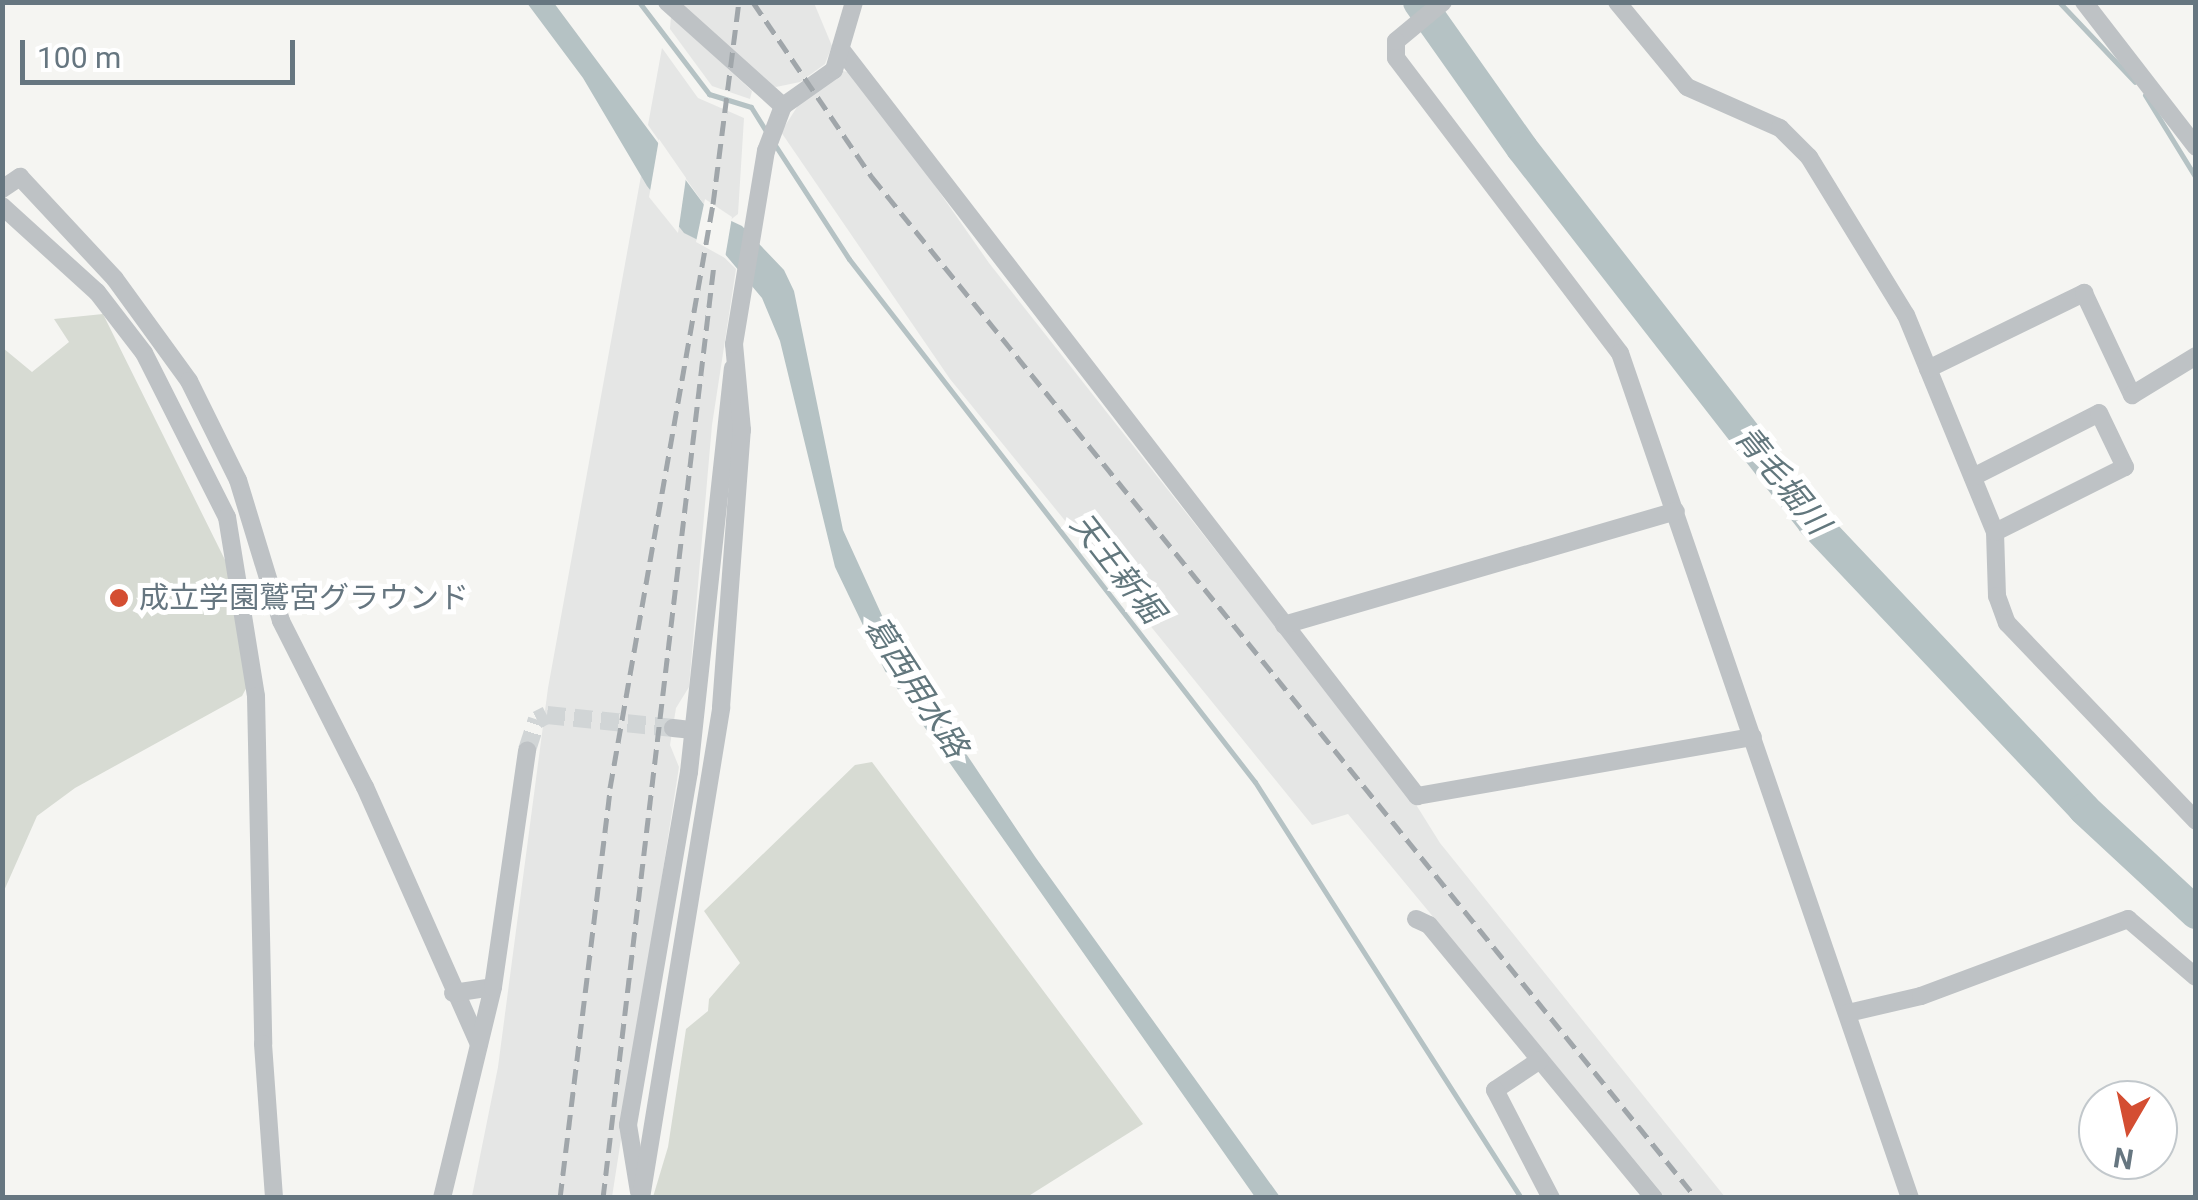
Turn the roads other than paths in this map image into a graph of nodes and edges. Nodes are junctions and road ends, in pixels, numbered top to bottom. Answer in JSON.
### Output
{"nodes":[{"id":1,"x":667,"y":2,"type":"edge"},
{"id":2,"x":854,"y":2,"type":"edge"},
{"id":3,"x":1443,"y":2,"type":"edge"},
{"id":4,"x":1617,"y":2,"type":"edge"},
{"id":5,"x":2084,"y":2,"type":"edge"},
{"id":6,"x":843,"y":52,"type":"junction"},
{"id":7,"x":778,"y":114,"type":"junction"},
{"id":8,"x":2196,"y":147,"type":"edge"},
{"id":9,"x":2,"y":189,"type":"edge"},
{"id":10,"x":2,"y":206,"type":"edge"},
{"id":11,"x":2196,"y":356,"type":"edge"},
{"id":12,"x":735,"y":363,"type":"junction"},
{"id":13,"x":1928,"y":369,"type":"junction"},
{"id":14,"x":1973,"y":477,"type":"junction"},
{"id":15,"x":1676,"y":511,"type":"junction"},
{"id":16,"x":1995,"y":532,"type":"junction"},
{"id":17,"x":1284,"y":625,"type":"junction"},
{"id":18,"x":673,"y":728,"type":"tunnel mouth"},
{"id":19,"x":693,"y":730,"type":"junction"},
{"id":20,"x":1753,"y":737,"type":"junction"},
{"id":21,"x":527,"y":750,"type":"tunnel mouth"},
{"id":22,"x":2196,"y":821,"type":"edge"},
{"id":23,"x":1416,"y":919,"type":"dead end"},
{"id":24,"x":2196,"y":977,"type":"edge"},
{"id":25,"x":492,"y":987,"type":"junction"},
{"id":26,"x":453,"y":993,"type":"junction"},
{"id":27,"x":651,"y":1008,"type":"junction"},
{"id":28,"x":1848,"y":1014,"type":"junction"},
{"id":29,"x":479,"y":1044,"type":"junction"},
{"id":30,"x":1540,"y":1060,"type":"junction"},
{"id":31,"x":663,"y":1061,"type":"junction"},
{"id":32,"x":641,"y":1197,"type":"edge"},
{"id":33,"x":274,"y":1198,"type":"edge"},
{"id":34,"x":442,"y":1198,"type":"edge"},
{"id":35,"x":1551,"y":1198,"type":"edge"},
{"id":36,"x":1654,"y":1198,"type":"edge"},
{"id":37,"x":1910,"y":1198,"type":"edge"}],
"edges":[{"from":1,"to":7,"type":"street"},
{"from":2,"to":6,"type":"street"},
{"from":3,"to":15,"type":"street"},
{"from":4,"to":13,"type":"street"},
{"from":5,"to":8,"type":"street"},
{"from":6,"to":7,"type":"street"},
{"from":6,"to":17,"type":"street"},
{"from":7,"to":12,"type":"street"},
{"from":9,"to":26,"type":"street"},
{"from":10,"to":33,"type":"street"},
{"from":11,"to":13,"type":"street"},
{"from":12,"to":19,"type":"street"},
{"from":12,"to":31,"type":"street"},
{"from":13,"to":14,"type":"street"},
{"from":14,"to":16,"type":"street"},
{"from":14,"to":16,"type":"street"},
{"from":15,"to":17,"type":"street"},
{"from":15,"to":20,"type":"street"},
{"from":16,"to":22,"type":"street"},
{"from":17,"to":20,"type":"street"},
{"from":18,"to":19,"type":"street"},
{"from":19,"to":27,"type":"street"},
{"from":20,"to":28,"type":"street"},
{"from":21,"to":25,"type":"street"},
{"from":23,"to":30,"type":"street"},
{"from":24,"to":28,"type":"street"},
{"from":25,"to":26,"type":"street"},
{"from":25,"to":29,"type":"street"},
{"from":26,"to":29,"type":"street"},
{"from":27,"to":31,"type":"street"},
{"from":27,"to":32,"type":"street"},
{"from":28,"to":37,"type":"street"},
{"from":29,"to":34,"type":"street"},
{"from":30,"to":35,"type":"street"},
{"from":30,"to":36,"type":"street"},
{"from":31,"to":32,"type":"street"}]}
